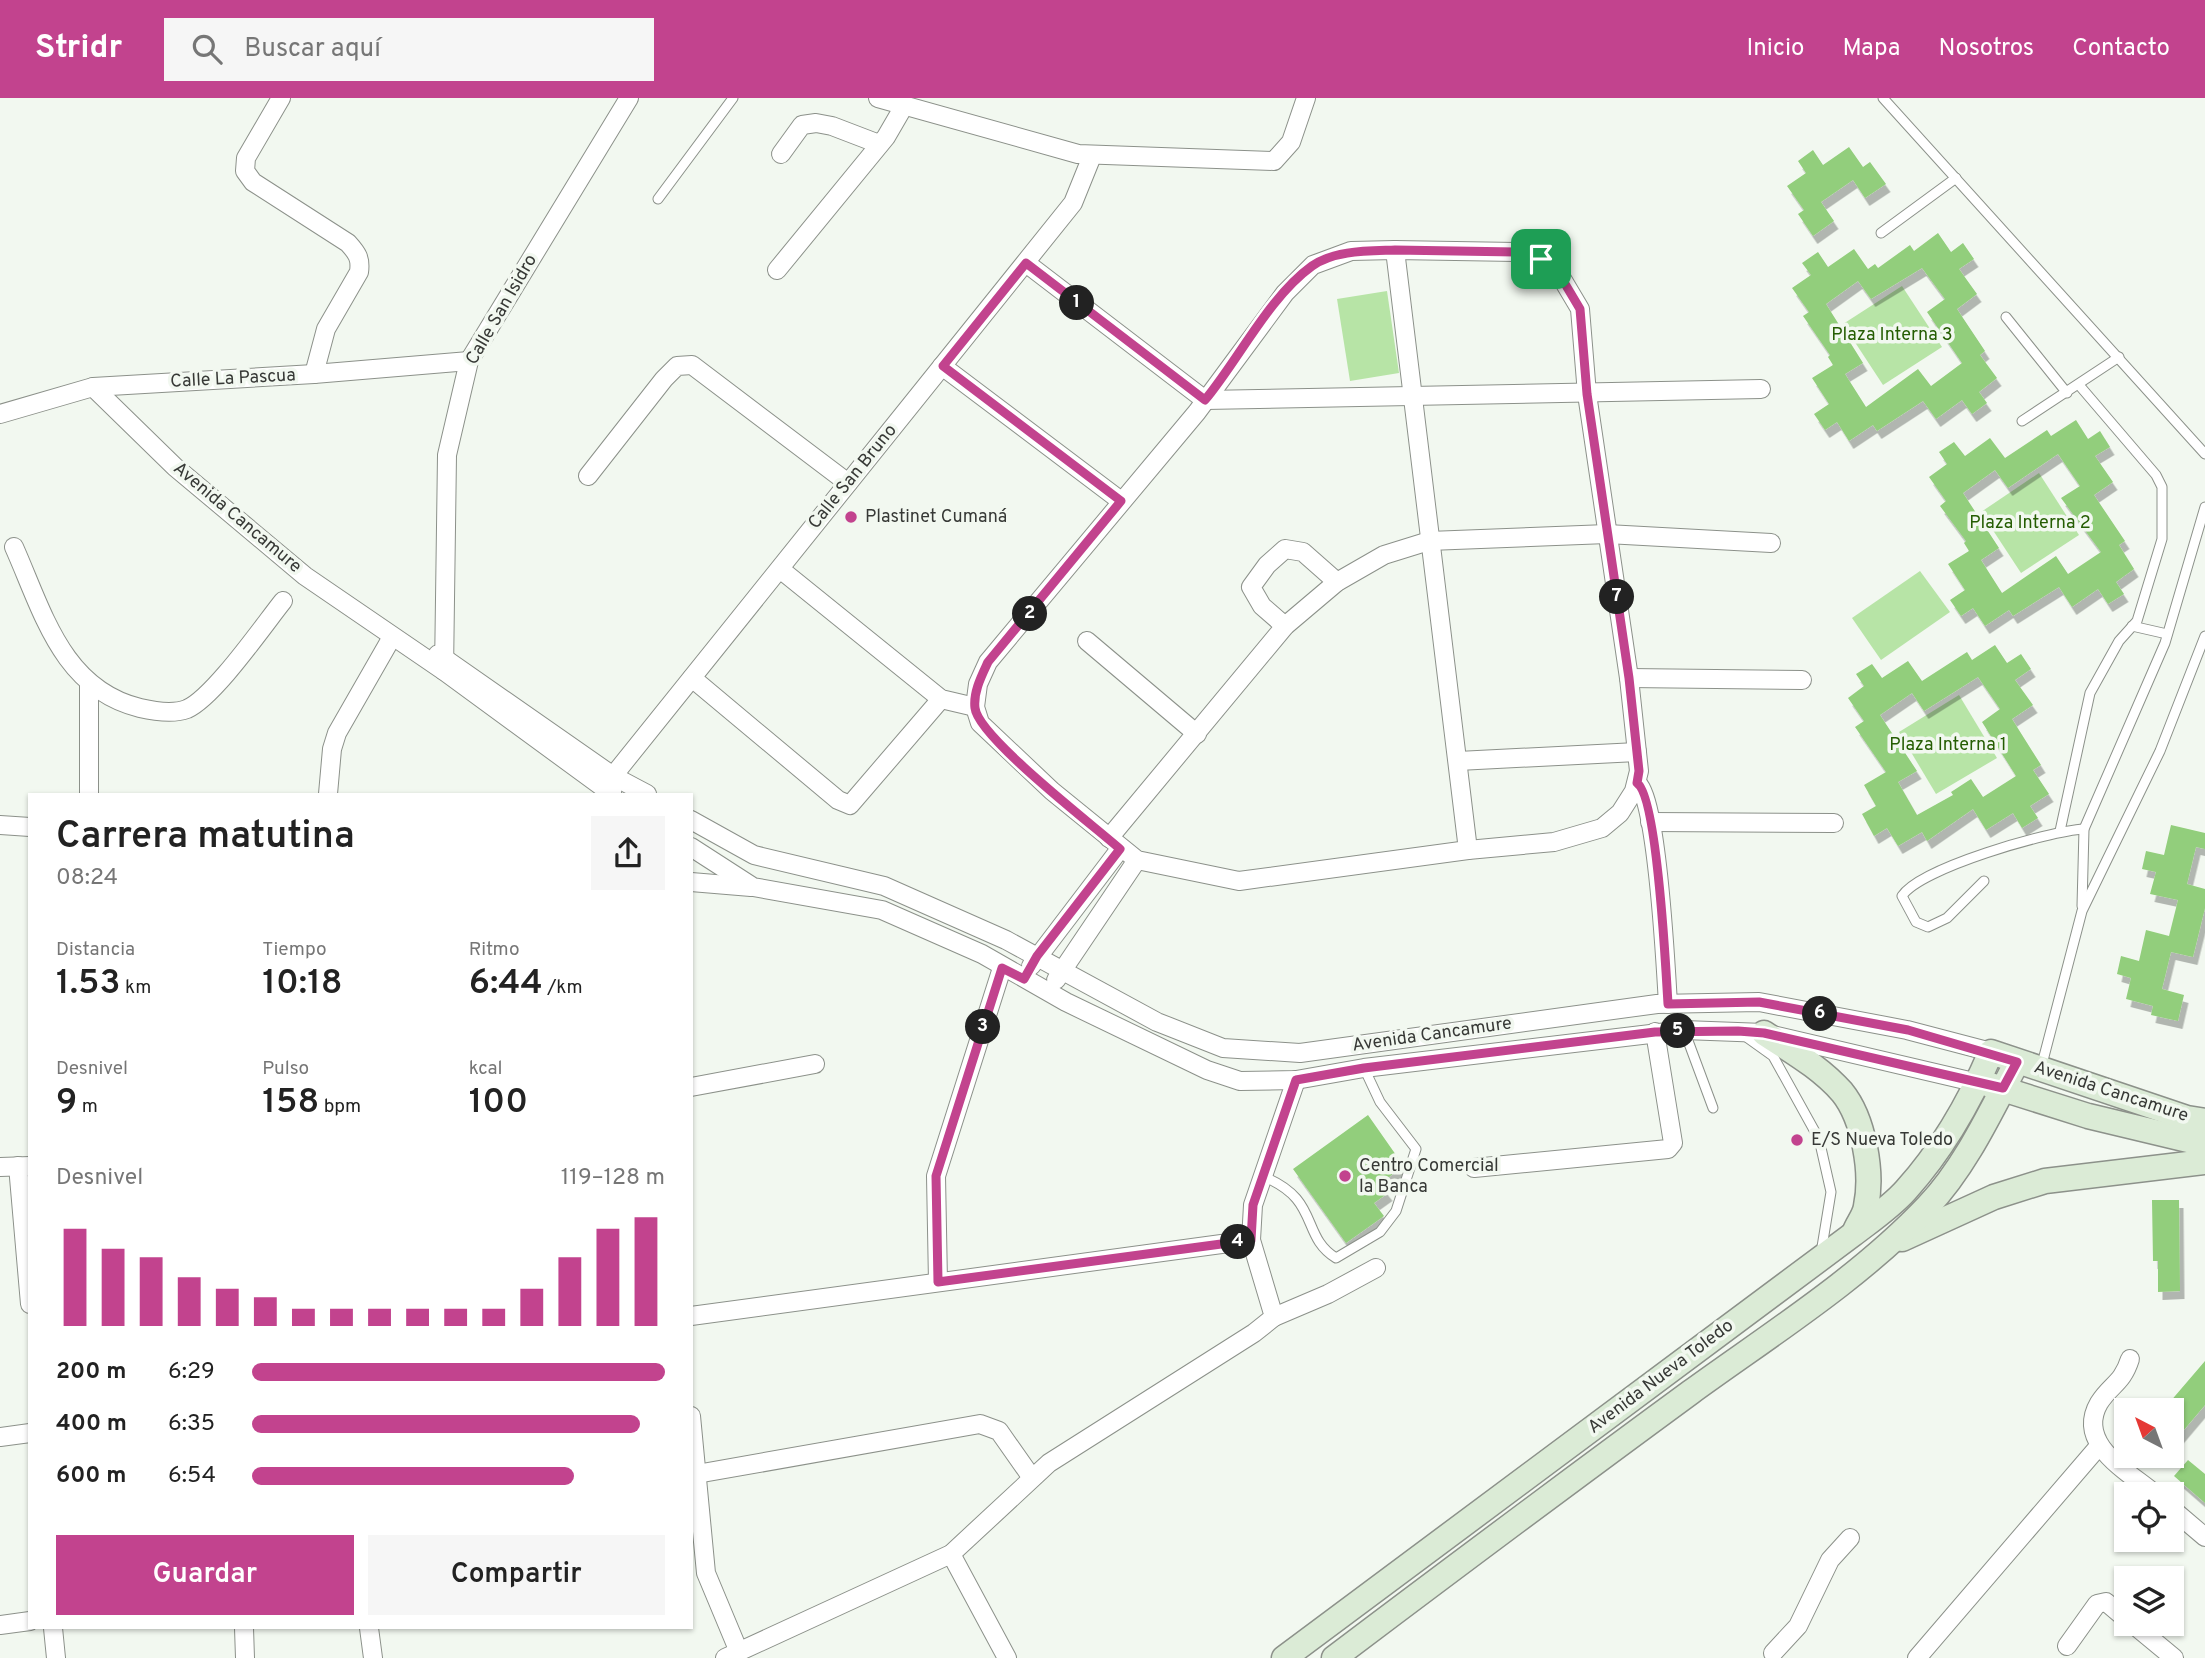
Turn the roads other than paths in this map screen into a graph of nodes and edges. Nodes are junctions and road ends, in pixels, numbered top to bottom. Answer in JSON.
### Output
{"nodes":[{"id":1,"x":281,"y":98,"type":"edge"},
{"id":2,"x":629,"y":98,"type":"edge"},
{"id":3,"x":733,"y":98,"type":"edge"},
{"id":4,"x":878,"y":98,"type":"edge"},
{"id":5,"x":1306,"y":98,"type":"edge"},
{"id":6,"x":1883,"y":98,"type":"edge"},
{"id":7,"x":904,"y":106,"type":"junction"},
{"id":8,"x":879,"y":144,"type":"junction"},
{"id":9,"x":781,"y":154,"type":"dead end"},
{"id":10,"x":1092,"y":156,"type":"junction"},
{"id":11,"x":1956,"y":178,"type":"junction"},
{"id":12,"x":658,"y":199,"type":"dead end"},
{"id":13,"x":1881,"y":233,"type":"dead end"},
{"id":14,"x":1395,"y":250,"type":"junction"},
{"id":15,"x":1026,"y":263,"type":"junction"},
{"id":16,"x":777,"y":270,"type":"dead end"},
{"id":17,"x":2006,"y":317,"type":"dead end"},
{"id":18,"x":2119,"y":357,"type":"junction"},
{"id":19,"x":469,"y":361,"type":"junction"},
{"id":20,"x":943,"y":366,"type":"junction"},
{"id":21,"x":314,"y":374,"type":"junction"},
{"id":22,"x":2079,"y":385,"type":"junction"},
{"id":23,"x":93,"y":387,"type":"junction"},
{"id":24,"x":1761,"y":388,"type":"dead end"},
{"id":25,"x":2067,"y":393,"type":"junction"},
{"id":26,"x":1587,"y":394,"type":"junction"},
{"id":27,"x":1413,"y":397,"type":"junction"},
{"id":28,"x":1205,"y":400,"type":"junction"},
{"id":29,"x":0,"y":414,"type":"edge"},
{"id":30,"x":2022,"y":421,"type":"dead end"},
{"id":31,"x":2205,"y":454,"type":"edge"},
{"id":32,"x":588,"y":476,"type":"dead end"},
{"id":33,"x":848,"y":482,"type":"junction"},
{"id":34,"x":1121,"y":501,"type":"junction"},
{"id":35,"x":2205,"y":507,"type":"edge"},
{"id":36,"x":1607,"y":534,"type":"junction"},
{"id":37,"x":1429,"y":541,"type":"junction"},
{"id":38,"x":1771,"y":542,"type":"dead end"},
{"id":39,"x":14,"y":547,"type":"dead end"},
{"id":40,"x":780,"y":569,"type":"junction"},
{"id":41,"x":1337,"y":582,"type":"junction"},
{"id":42,"x":283,"y":601,"type":"dead end"},
{"id":43,"x":1285,"y":626,"type":"junction"},
{"id":44,"x":2132,"y":626,"type":"junction"},
{"id":45,"x":2168,"y":634,"type":"junction"},
{"id":46,"x":2205,"y":636,"type":"edge"},
{"id":47,"x":393,"y":637,"type":"junction"},
{"id":48,"x":1087,"y":641,"type":"dead end"},
{"id":49,"x":445,"y":664,"type":"junction"},
{"id":50,"x":692,"y":678,"type":"junction"},
{"id":51,"x":1629,"y":678,"type":"junction"},
{"id":52,"x":1802,"y":680,"type":"dead end"},
{"id":53,"x":89,"y":683,"type":"junction"},
{"id":54,"x":941,"y":699,"type":"junction"},
{"id":55,"x":975,"y":707,"type":"junction"},
{"id":56,"x":1197,"y":734,"type":"junction"},
{"id":57,"x":1637,"y":752,"type":"junction"},
{"id":58,"x":1458,"y":761,"type":"junction"},
{"id":59,"x":613,"y":776,"type":"junction"},
{"id":60,"x":1637,"y":783,"type":"junction"},
{"id":61,"x":89,"y":793,"type":"edge"},
{"id":62,"x":328,"y":793,"type":"edge"},
{"id":63,"x":611,"y":793,"type":"edge"},
{"id":64,"x":612,"y":793,"type":"edge"},
{"id":65,"x":645,"y":793,"type":"edge"},
{"id":66,"x":693,"y":821,"type":"edge"},
{"id":67,"x":1650,"y":822,"type":"junction"},
{"id":68,"x":1834,"y":823,"type":"dead end"},
{"id":69,"x":0,"y":825,"type":"edge"},
{"id":70,"x":28,"y":827,"type":"edge"},
{"id":71,"x":2084,"y":829,"type":"junction"},
{"id":72,"x":2060,"y":831,"type":"junction"},
{"id":73,"x":1114,"y":844,"type":"junction"},
{"id":74,"x":693,"y":848,"type":"edge"},
{"id":75,"x":1468,"y":850,"type":"junction"},
{"id":76,"x":1137,"y":860,"type":"junction"},
{"id":77,"x":1984,"y":881,"type":"dead end"},
{"id":78,"x":693,"y":882,"type":"edge"},
{"id":79,"x":753,"y":887,"type":"junction"},
{"id":80,"x":2082,"y":911,"type":"junction"},
{"id":81,"x":1068,"y":919,"type":"junction"},
{"id":82,"x":1089,"y":933,"type":"junction"},
{"id":83,"x":1037,"y":956,"type":"junction"},
{"id":84,"x":1002,"y":968,"type":"junction"},
{"id":85,"x":1062,"y":970,"type":"junction"},
{"id":86,"x":1024,"y":979,"type":"junction"},
{"id":87,"x":1049,"y":993,"type":"junction"},
{"id":88,"x":1668,"y":1004,"type":"junction"},
{"id":89,"x":1684,"y":1030,"type":"junction"},
{"id":90,"x":1738,"y":1031,"type":"junction"},
{"id":91,"x":1655,"y":1032,"type":"junction"},
{"id":92,"x":1764,"y":1033,"type":"junction"},
{"id":93,"x":1991,"y":1052,"type":"junction"},
{"id":94,"x":815,"y":1064,"type":"dead end"},
{"id":95,"x":2029,"y":1065,"type":"junction"},
{"id":96,"x":1364,"y":1068,"type":"junction"},
{"id":97,"x":1296,"y":1080,"type":"junction"},
{"id":98,"x":1978,"y":1083,"type":"junction"},
{"id":99,"x":693,"y":1087,"type":"edge"},
{"id":100,"x":2003,"y":1088,"type":"junction"},
{"id":101,"x":1713,"y":1108,"type":"dead end"},
{"id":102,"x":2205,"y":1121,"type":"edge"},
{"id":103,"x":2205,"y":1144,"type":"edge"},
{"id":104,"x":2205,"y":1161,"type":"edge"},
{"id":105,"x":16,"y":1166,"type":"edge"},
{"id":106,"x":1474,"y":1168,"type":"dead end"},
{"id":107,"x":1262,"y":1176,"type":"junction"},
{"id":108,"x":1852,"y":1235,"type":"junction"},
{"id":109,"x":1251,"y":1240,"type":"junction"},
{"id":110,"x":1883,"y":1248,"type":"junction"},
{"id":111,"x":1820,"y":1259,"type":"junction"},
{"id":112,"x":1376,"y":1268,"type":"dead end"},
{"id":113,"x":938,"y":1282,"type":"junction"},
{"id":114,"x":28,"y":1284,"type":"edge"},
{"id":115,"x":693,"y":1316,"type":"edge"},
{"id":116,"x":1273,"y":1317,"type":"junction"},
{"id":117,"x":2130,"y":1359,"type":"dead end"},
{"id":118,"x":28,"y":1433,"type":"edge"},
{"id":119,"x":0,"y":1437,"type":"edge"},
{"id":120,"x":2099,"y":1447,"type":"junction"},
{"id":121,"x":693,"y":1455,"type":"edge"},
{"id":122,"x":694,"y":1475,"type":"edge"},
{"id":123,"x":1032,"y":1478,"type":"junction"},
{"id":124,"x":2141,"y":1482,"type":"edge"},
{"id":125,"x":2184,"y":1520,"type":"edge"},
{"id":126,"x":1850,"y":1538,"type":"dead end"},
{"id":127,"x":2205,"y":1538,"type":"edge"},
{"id":128,"x":951,"y":1555,"type":"junction"},
{"id":129,"x":2114,"y":1609,"type":"edge"},
{"id":130,"x":28,"y":1620,"type":"edge"},
{"id":131,"x":0,"y":1625,"type":"edge"},
{"id":132,"x":53,"y":1629,"type":"edge"},
{"id":133,"x":244,"y":1629,"type":"edge"},
{"id":134,"x":369,"y":1629,"type":"edge"},
{"id":135,"x":2147,"y":1636,"type":"edge"},
{"id":136,"x":2067,"y":1646,"type":"dead end"},
{"id":137,"x":732,"y":1655,"type":"edge"},
{"id":138,"x":1775,"y":1655,"type":"edge"},
{"id":139,"x":56,"y":1658,"type":"edge"},
{"id":140,"x":246,"y":1658,"type":"edge"},
{"id":141,"x":373,"y":1658,"type":"edge"},
{"id":142,"x":1007,"y":1658,"type":"edge"},
{"id":143,"x":1284,"y":1658,"type":"edge"},
{"id":144,"x":1334,"y":1658,"type":"edge"},
{"id":145,"x":1755,"y":1658,"type":"edge"},
{"id":146,"x":1917,"y":1658,"type":"edge"},
{"id":147,"x":2174,"y":1658,"type":"edge"}],
"edges":[{"from":1,"to":21,"type":"street"},
{"from":2,"to":19,"type":"street","name":"Calle San Isidro"},
{"from":3,"to":12,"type":"lane"},
{"from":4,"to":7,"type":"street"},
{"from":5,"to":10,"type":"street"},
{"from":6,"to":11,"type":"lane"},
{"from":7,"to":8,"type":"street"},
{"from":7,"to":10,"type":"street"},
{"from":8,"to":9,"type":"street"},
{"from":8,"to":16,"type":"street"},
{"from":10,"to":15,"type":"street","name":"Calle San Bruno"},
{"from":11,"to":13,"type":"lane"},
{"from":11,"to":18,"type":"lane"},
{"from":14,"to":26,"type":"street"},
{"from":14,"to":27,"type":"street"},
{"from":14,"to":28,"type":"street"},
{"from":15,"to":20,"type":"street","name":"Calle San Bruno"},
{"from":15,"to":28,"type":"street"},
{"from":17,"to":25,"type":"lane"},
{"from":18,"to":22,"type":"lane"},
{"from":18,"to":31,"type":"lane"},
{"from":19,"to":21,"type":"street","name":"Calle La Pascua"},
{"from":19,"to":49,"type":"street","name":"Calle San Isidro"},
{"from":20,"to":33,"type":"street","name":"Calle San Bruno"},
{"from":20,"to":34,"type":"street"},
{"from":21,"to":23,"type":"street","name":"Calle La Pascua"},
{"from":22,"to":25,"type":"lane"},
{"from":22,"to":44,"type":"lane"},
{"from":23,"to":29,"type":"street","name":"Calle La Pascua"},
{"from":23,"to":47,"type":"street","name":"Avenida Cancamure"},
{"from":24,"to":26,"type":"street"},
{"from":25,"to":30,"type":"lane"},
{"from":26,"to":27,"type":"street"},
{"from":26,"to":36,"type":"street"},
{"from":27,"to":28,"type":"street"},
{"from":27,"to":37,"type":"street"},
{"from":28,"to":34,"type":"street"},
{"from":32,"to":33,"type":"street"},
{"from":33,"to":40,"type":"street","name":"Calle San Bruno"},
{"from":34,"to":55,"type":"street"},
{"from":35,"to":45,"type":"lane"},
{"from":36,"to":37,"type":"street"},
{"from":36,"to":38,"type":"street"},
{"from":36,"to":51,"type":"street"},
{"from":37,"to":41,"type":"street"},
{"from":37,"to":58,"type":"street"},
{"from":39,"to":53,"type":"street"},
{"from":40,"to":50,"type":"street","name":"Calle San Bruno"},
{"from":40,"to":54,"type":"street"},
{"from":41,"to":43,"type":"street"},
{"from":41,"to":43,"type":"street"},
{"from":42,"to":53,"type":"street"},
{"from":43,"to":56,"type":"street"},
{"from":44,"to":45,"type":"lane"},
{"from":44,"to":72,"type":"lane"},
{"from":45,"to":71,"type":"lane"},
{"from":46,"to":80,"type":"lane"},
{"from":47,"to":49,"type":"street","name":"Avenida Cancamure"},
{"from":47,"to":62,"type":"street"},
{"from":48,"to":56,"type":"street"},
{"from":49,"to":59,"type":"street","name":"Avenida Cancamure"},
{"from":49,"to":63,"type":"street","name":"Avenida Cancamure"},
{"from":50,"to":54,"type":"street"},
{"from":50,"to":59,"type":"street","name":"Calle San Bruno"},
{"from":51,"to":52,"type":"street"},
{"from":51,"to":57,"type":"street"},
{"from":53,"to":61,"type":"street"},
{"from":54,"to":55,"type":"street"},
{"from":55,"to":73,"type":"street"},
{"from":56,"to":73,"type":"street"},
{"from":57,"to":58,"type":"street"},
{"from":57,"to":60,"type":"street"},
{"from":58,"to":75,"type":"street"},
{"from":59,"to":64,"type":"street"},
{"from":59,"to":65,"type":"street","name":"Avenida Cancamure"},
{"from":60,"to":67,"type":"street"},
{"from":60,"to":75,"type":"street"},
{"from":66,"to":83,"type":"street","name":"Avenida Cancamure"},
{"from":67,"to":68,"type":"street"},
{"from":67,"to":88,"type":"street"},
{"from":69,"to":70,"type":"street"},
{"from":71,"to":72,"type":"lane"},
{"from":71,"to":80,"type":"lane"},
{"from":72,"to":77,"type":"lane"},
{"from":73,"to":76,"type":"street"},
{"from":73,"to":81,"type":"street"},
{"from":74,"to":79,"type":"street"},
{"from":75,"to":76,"type":"street"},
{"from":76,"to":82,"type":"street"},
{"from":78,"to":79,"type":"street"},
{"from":79,"to":84,"type":"street"},
{"from":80,"to":95,"type":"lane"},
{"from":81,"to":82,"type":"street"},
{"from":81,"to":83,"type":"street"},
{"from":82,"to":85,"type":"street"},
{"from":83,"to":85,"type":"street","name":"Avenida Cancamure"},
{"from":83,"to":86,"type":"street"},
{"from":84,"to":86,"type":"street","name":"Avenida Cancamure"},
{"from":84,"to":113,"type":"street"},
{"from":85,"to":87,"type":"street"},
{"from":85,"to":88,"type":"street","name":"Avenida Cancamure"},
{"from":86,"to":87,"type":"street","name":"Avenida Cancamure"},
{"from":87,"to":97,"type":"street","name":"Avenida Cancamure"},
{"from":88,"to":93,"type":"street","name":"Avenida Cancamure"},
{"from":89,"to":90,"type":"street","name":"Avenida Cancamure"},
{"from":89,"to":91,"type":"street","name":"Avenida Cancamure"},
{"from":89,"to":101,"type":"lane"},
{"from":90,"to":92,"type":"street","name":"Avenida Cancamure"},
{"from":90,"to":111,"type":"lane"},
{"from":91,"to":96,"type":"street","name":"Avenida Cancamure"},
{"from":91,"to":106,"type":"street"},
{"from":92,"to":98,"type":"street","name":"Avenida Cancamure"},
{"from":92,"to":108,"type":"main road"},
{"from":93,"to":95,"type":"main road","name":"Avenida Cancamure"},
{"from":93,"to":98,"type":"main road","name":"Avenida Nueva Toledo"},
{"from":94,"to":99,"type":"street"},
{"from":95,"to":100,"type":"main road","name":"Avenida Nueva Toledo"},
{"from":95,"to":102,"type":"main road","name":"Avenida Cancamure"},
{"from":96,"to":97,"type":"street","name":"Avenida Cancamure"},
{"from":96,"to":107,"type":"lane"},
{"from":97,"to":107,"type":"street"},
{"from":98,"to":100,"type":"main road","name":"Avenida Cancamure"},
{"from":98,"to":108,"type":"main road","name":"Avenida Nueva Toledo"},
{"from":100,"to":103,"type":"main road","name":"Avenida Cancamure"},
{"from":100,"to":110,"type":"main road","name":"Avenida Nueva Toledo"},
{"from":104,"to":110,"type":"main road"},
{"from":105,"to":114,"type":"street"},
{"from":107,"to":109,"type":"street"},
{"from":108,"to":111,"type":"main road","name":"Avenida Nueva Toledo"},
{"from":109,"to":113,"type":"street"},
{"from":109,"to":116,"type":"street"},
{"from":110,"to":144,"type":"main road","name":"Avenida Nueva Toledo"},
{"from":111,"to":143,"type":"main road","name":"Avenida Nueva Toledo"},
{"from":112,"to":116,"type":"street"},
{"from":113,"to":115,"type":"street"},
{"from":116,"to":123,"type":"street"},
{"from":117,"to":120,"type":"street"},
{"from":118,"to":119,"type":"street"},
{"from":120,"to":124,"type":"street"},
{"from":120,"to":146,"type":"street"},
{"from":121,"to":122,"type":"street"},
{"from":122,"to":123,"type":"street"},
{"from":122,"to":137,"type":"street"},
{"from":123,"to":128,"type":"street"},
{"from":125,"to":127,"type":"street"},
{"from":126,"to":138,"type":"street"},
{"from":128,"to":137,"type":"street"},
{"from":128,"to":142,"type":"street"},
{"from":129,"to":136,"type":"street"},
{"from":130,"to":131,"type":"street"},
{"from":132,"to":139,"type":"street"},
{"from":133,"to":140,"type":"street"},
{"from":134,"to":141,"type":"street"},
{"from":135,"to":147,"type":"street"},
{"from":138,"to":145,"type":"street"}]}
